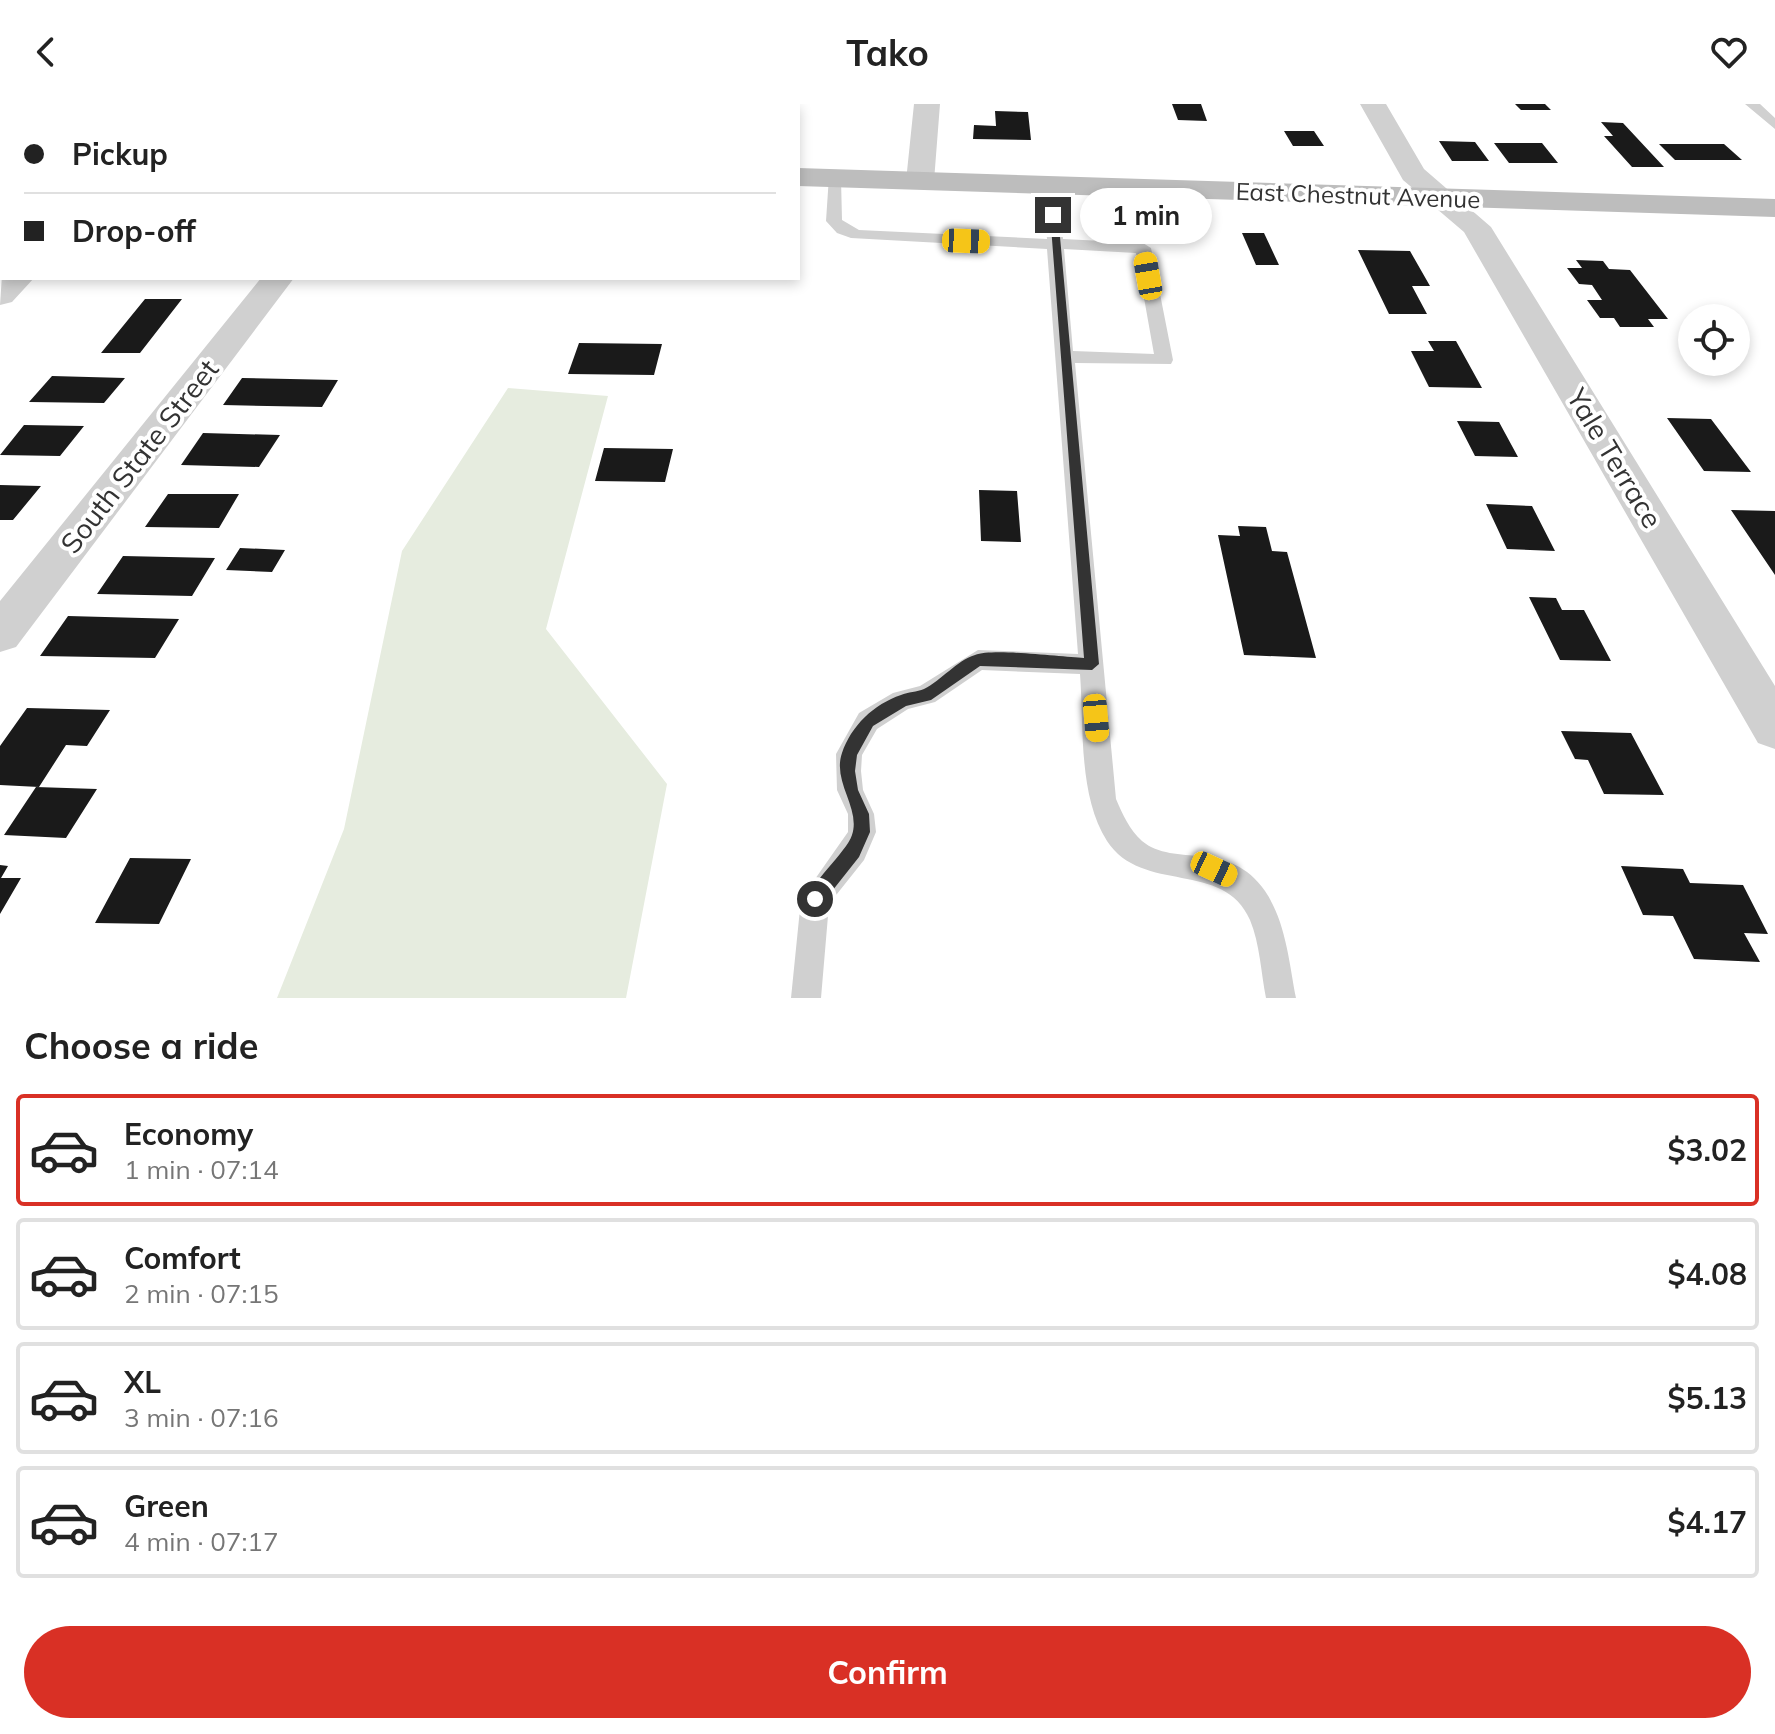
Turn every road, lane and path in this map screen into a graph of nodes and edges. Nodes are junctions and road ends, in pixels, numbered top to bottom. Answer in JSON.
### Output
{"nodes":[{"id":1,"x":927,"y":104,"type":"edge"},
{"id":2,"x":1373,"y":104,"type":"edge"},
{"id":3,"x":1752,"y":104,"type":"edge"},
{"id":4,"x":1775,"y":125,"type":"edge"},
{"id":5,"x":800,"y":177,"type":"edge"},
{"id":6,"x":834,"y":179,"type":"junction"},
{"id":7,"x":920,"y":181,"type":"junction"},
{"id":8,"x":1050,"y":185,"type":"junction"},
{"id":9,"x":1442,"y":198,"type":"junction"},
{"id":10,"x":1775,"y":208,"type":"edge"},
{"id":11,"x":1056,"y":244,"type":"junction"},
{"id":12,"x":16,"y":280,"type":"edge"},
{"id":13,"x":276,"y":280,"type":"edge"},
{"id":14,"x":0,"y":295,"type":"edge"},
{"id":15,"x":1066,"y":357,"type":"junction"},
{"id":16,"x":7,"y":617,"type":"edge"},
{"id":17,"x":1092,"y":664,"type":"junction"},
{"id":18,"x":1775,"y":728,"type":"edge"},
{"id":19,"x":806,"y":998,"type":"edge"},
{"id":20,"x":1281,"y":998,"type":"edge"}],
"edges":[{"from":1,"to":7,"type":"street"},
{"from":2,"to":9,"type":"street","name":"Yale Terrace"},
{"from":3,"to":4,"type":"lane"},
{"from":5,"to":6,"type":"street","name":"East Chestnut Avenue"},
{"from":6,"to":7,"type":"street","name":"East Chestnut Avenue"},
{"from":6,"to":11,"type":"lane"},
{"from":7,"to":8,"type":"street","name":"East Chestnut Avenue"},
{"from":8,"to":9,"type":"street","name":"East Chestnut Avenue"},
{"from":8,"to":11,"type":"lane"},
{"from":9,"to":10,"type":"street","name":"East Chestnut Avenue"},
{"from":9,"to":18,"type":"street","name":"Yale Terrace"},
{"from":11,"to":15,"type":"lane"},
{"from":11,"to":15,"type":"lane"},
{"from":12,"to":14,"type":"street"},
{"from":13,"to":16,"type":"street","name":"South State Street"},
{"from":15,"to":17,"type":"lane"},
{"from":17,"to":19,"type":"lane"},
{"from":17,"to":20,"type":"lane"}]}
